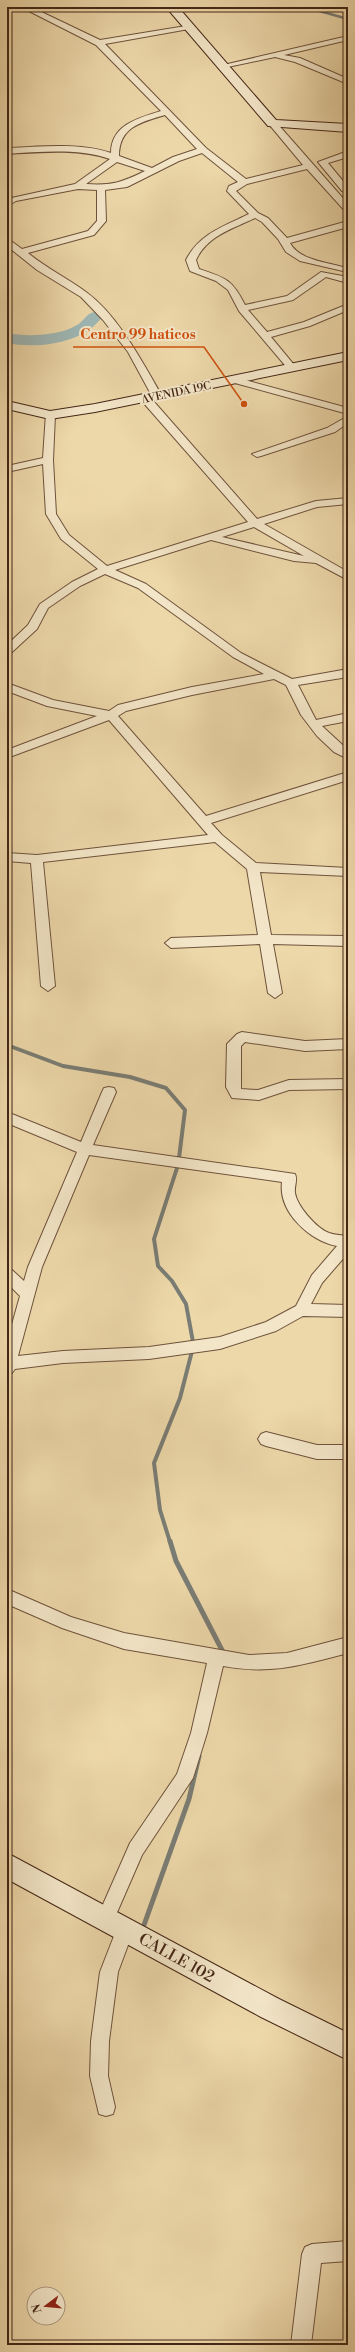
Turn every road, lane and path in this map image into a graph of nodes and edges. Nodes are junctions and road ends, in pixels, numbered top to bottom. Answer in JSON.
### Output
{"nodes":[{"id":1,"x":25,"y":7,"type":"edge"},
{"id":2,"x":172,"y":7,"type":"edge"},
{"id":3,"x":189,"y":27,"type":"junction"},
{"id":4,"x":348,"y":38,"type":"edge"},
{"id":5,"x":99,"y":42,"type":"junction"},
{"id":6,"x":273,"y":55,"type":"junction"},
{"id":7,"x":223,"y":66,"type":"junction"},
{"id":8,"x":348,"y":82,"type":"edge"},
{"id":9,"x":167,"y":112,"type":"junction"},
{"id":10,"x":272,"y":123,"type":"junction"},
{"id":11,"x":348,"y":128,"type":"edge"},
{"id":12,"x":203,"y":150,"type":"junction"},
{"id":13,"x":7,"y":151,"type":"edge"},
{"id":14,"x":348,"y":154,"type":"edge"},
{"id":15,"x":115,"y":159,"type":"junction"},
{"id":16,"x":308,"y":166,"type":"junction"},
{"id":17,"x":153,"y":171,"type":"junction"},
{"id":18,"x":244,"y":182,"type":"junction"},
{"id":19,"x":78,"y":186,"type":"junction"},
{"id":20,"x":101,"y":188,"type":"junction"},
{"id":21,"x":348,"y":190,"type":"edge"},
{"id":22,"x":9,"y":199,"type":"edge"},
{"id":23,"x":348,"y":209,"type":"edge"},
{"id":24,"x":255,"y":215,"type":"junction"},
{"id":25,"x":348,"y":224,"type":"edge"},
{"id":26,"x":7,"y":240,"type":"edge"},
{"id":27,"x":284,"y":242,"type":"junction"},
{"id":28,"x":21,"y":252,"type":"junction"},
{"id":29,"x":348,"y":272,"type":"edge"},
{"id":30,"x":348,"y":280,"type":"edge"},
{"id":31,"x":348,"y":307,"type":"edge"},
{"id":32,"x":242,"y":309,"type":"junction"},
{"id":33,"x":264,"y":336,"type":"junction"},
{"id":34,"x":348,"y":356,"type":"edge"},
{"id":35,"x":292,"y":368,"type":"junction"},
{"id":36,"x":234,"y":380,"type":"junction"},
{"id":37,"x":151,"y":397,"type":"junction"},
{"id":38,"x":7,"y":405,"type":"edge"},
{"id":39,"x":348,"y":411,"type":"edge"},
{"id":40,"x":50,"y":415,"type":"junction"},
{"id":41,"x":348,"y":419,"type":"edge"},
{"id":42,"x":257,"y":454,"type":"dead end"},
{"id":43,"x":48,"y":460,"type":"junction"},
{"id":44,"x":7,"y":469,"type":"edge"},
{"id":45,"x":348,"y":501,"type":"edge"},
{"id":46,"x":255,"y":523,"type":"junction"},
{"id":47,"x":210,"y":537,"type":"junction"},
{"id":48,"x":318,"y":560,"type":"junction"},
{"id":49,"x":105,"y":570,"type":"junction"},
{"id":50,"x":348,"y":577,"type":"edge"},
{"id":51,"x":7,"y":651,"type":"edge"},
{"id":52,"x":348,"y":673,"type":"edge"},
{"id":53,"x":277,"y":676,"type":"junction"},
{"id":54,"x":291,"y":683,"type":"junction"},
{"id":55,"x":7,"y":687,"type":"edge"},
{"id":56,"x":111,"y":715,"type":"junction"},
{"id":57,"x":348,"y":717,"type":"edge"},
{"id":58,"x":315,"y":724,"type":"junction"},
{"id":59,"x":7,"y":754,"type":"edge"},
{"id":60,"x":348,"y":755,"type":"edge"},
{"id":61,"x":348,"y":776,"type":"edge"},
{"id":62,"x":203,"y":821,"type":"junction"},
{"id":63,"x":218,"y":838,"type":"junction"},
{"id":64,"x":7,"y":857,"type":"edge"},
{"id":65,"x":37,"y":859,"type":"junction"},
{"id":66,"x":252,"y":867,"type":"junction"},
{"id":67,"x":348,"y":872,"type":"edge"},
{"id":68,"x":265,"y":939,"type":"junction"},
{"id":69,"x":348,"y":941,"type":"edge"},
{"id":70,"x":171,"y":943,"type":"dead end"},
{"id":71,"x":48,"y":986,"type":"dead end"},
{"id":72,"x":275,"y":993,"type":"dead end"},
{"id":73,"x":348,"y":1044,"type":"edge"},
{"id":74,"x":348,"y":1084,"type":"edge"},
{"id":75,"x":109,"y":1092,"type":"dead end"},
{"id":76,"x":7,"y":1116,"type":"edge"},
{"id":77,"x":84,"y":1149,"type":"junction"},
{"id":78,"x":348,"y":1242,"type":"edge"},
{"id":79,"x":7,"y":1274,"type":"edge"},
{"id":80,"x":27,"y":1294,"type":"junction"},
{"id":81,"x":301,"y":1310,"type":"junction"},
{"id":82,"x":348,"y":1311,"type":"edge"},
{"id":83,"x":8,"y":1366,"type":"edge"},
{"id":84,"x":266,"y":1439,"type":"dead end"},
{"id":85,"x":348,"y":1452,"type":"edge"},
{"id":86,"x":7,"y":1596,"type":"edge"},
{"id":87,"x":348,"y":1644,"type":"edge"},
{"id":88,"x":217,"y":1657,"type":"junction"},
{"id":89,"x":7,"y":1865,"type":"edge"},
{"id":90,"x":115,"y":1924,"type":"junction"},
{"id":91,"x":348,"y":2047,"type":"edge"},
{"id":92,"x":106,"y":2107,"type":"dead end"},
{"id":93,"x":348,"y":2251,"type":"edge"},
{"id":94,"x":301,"y":2345,"type":"edge"}],
"edges":[{"from":1,"to":5,"type":"street"},
{"from":2,"to":3,"type":"street"},
{"from":3,"to":5,"type":"street"},
{"from":3,"to":7,"type":"street"},
{"from":4,"to":6,"type":"street"},
{"from":5,"to":9,"type":"street"},
{"from":6,"to":7,"type":"street"},
{"from":6,"to":8,"type":"street"},
{"from":7,"to":10,"type":"street"},
{"from":9,"to":12,"type":"street"},
{"from":9,"to":15,"type":"street"},
{"from":10,"to":11,"type":"street"},
{"from":10,"to":16,"type":"street"},
{"from":12,"to":17,"type":"street"},
{"from":12,"to":18,"type":"street"},
{"from":13,"to":15,"type":"street"},
{"from":14,"to":21,"type":"street"},
{"from":15,"to":17,"type":"street"},
{"from":15,"to":19,"type":"street"},
{"from":16,"to":18,"type":"street"},
{"from":16,"to":23,"type":"street"},
{"from":17,"to":20,"type":"street"},
{"from":18,"to":24,"type":"street"},
{"from":19,"to":20,"type":"street"},
{"from":19,"to":22,"type":"street"},
{"from":20,"to":28,"type":"street"},
{"from":24,"to":27,"type":"street"},
{"from":24,"to":32,"type":"street"},
{"from":25,"to":27,"type":"street"},
{"from":26,"to":28,"type":"street"},
{"from":27,"to":29,"type":"street"},
{"from":28,"to":37,"type":"street"},
{"from":30,"to":32,"type":"street"},
{"from":31,"to":33,"type":"street"},
{"from":32,"to":33,"type":"street"},
{"from":33,"to":35,"type":"street"},
{"from":34,"to":35,"type":"street","name":"AVENIDA 19C"},
{"from":35,"to":36,"type":"street","name":"AVENIDA 19C"},
{"from":36,"to":37,"type":"street","name":"AVENIDA 19C"},
{"from":36,"to":39,"type":"street"},
{"from":37,"to":40,"type":"street","name":"AVENIDA 19C"},
{"from":37,"to":46,"type":"street"},
{"from":38,"to":40,"type":"street"},
{"from":40,"to":43,"type":"street"},
{"from":41,"to":42,"type":"street"},
{"from":43,"to":44,"type":"street"},
{"from":43,"to":49,"type":"street"},
{"from":45,"to":46,"type":"street"},
{"from":46,"to":47,"type":"street"},
{"from":46,"to":48,"type":"street"},
{"from":47,"to":48,"type":"street"},
{"from":47,"to":49,"type":"street"},
{"from":48,"to":50,"type":"street"},
{"from":49,"to":51,"type":"street"},
{"from":49,"to":53,"type":"street"},
{"from":52,"to":54,"type":"street"},
{"from":53,"to":54,"type":"street"},
{"from":53,"to":56,"type":"street"},
{"from":54,"to":58,"type":"street"},
{"from":55,"to":56,"type":"street"},
{"from":56,"to":59,"type":"street"},
{"from":56,"to":62,"type":"street"},
{"from":57,"to":58,"type":"street"},
{"from":58,"to":60,"type":"street"},
{"from":61,"to":62,"type":"street"},
{"from":62,"to":63,"type":"street"},
{"from":63,"to":65,"type":"street"},
{"from":63,"to":66,"type":"street"},
{"from":64,"to":65,"type":"street"},
{"from":65,"to":71,"type":"street"},
{"from":66,"to":67,"type":"street"},
{"from":66,"to":68,"type":"street"},
{"from":68,"to":69,"type":"street"},
{"from":68,"to":70,"type":"street"},
{"from":68,"to":72,"type":"street"},
{"from":73,"to":74,"type":"street"},
{"from":75,"to":77,"type":"street"},
{"from":76,"to":77,"type":"street"},
{"from":77,"to":78,"type":"street"},
{"from":77,"to":80,"type":"street"},
{"from":78,"to":81,"type":"street"},
{"from":79,"to":80,"type":"street"},
{"from":80,"to":83,"type":"street"},
{"from":81,"to":82,"type":"street"},
{"from":81,"to":83,"type":"street"},
{"from":84,"to":85,"type":"street"},
{"from":86,"to":88,"type":"street"},
{"from":87,"to":88,"type":"street"},
{"from":88,"to":90,"type":"street"},
{"from":89,"to":90,"type":"street","name":"CALLE 102"},
{"from":90,"to":91,"type":"street","name":"CALLE 102"},
{"from":90,"to":92,"type":"street"},
{"from":93,"to":94,"type":"street"}]}
